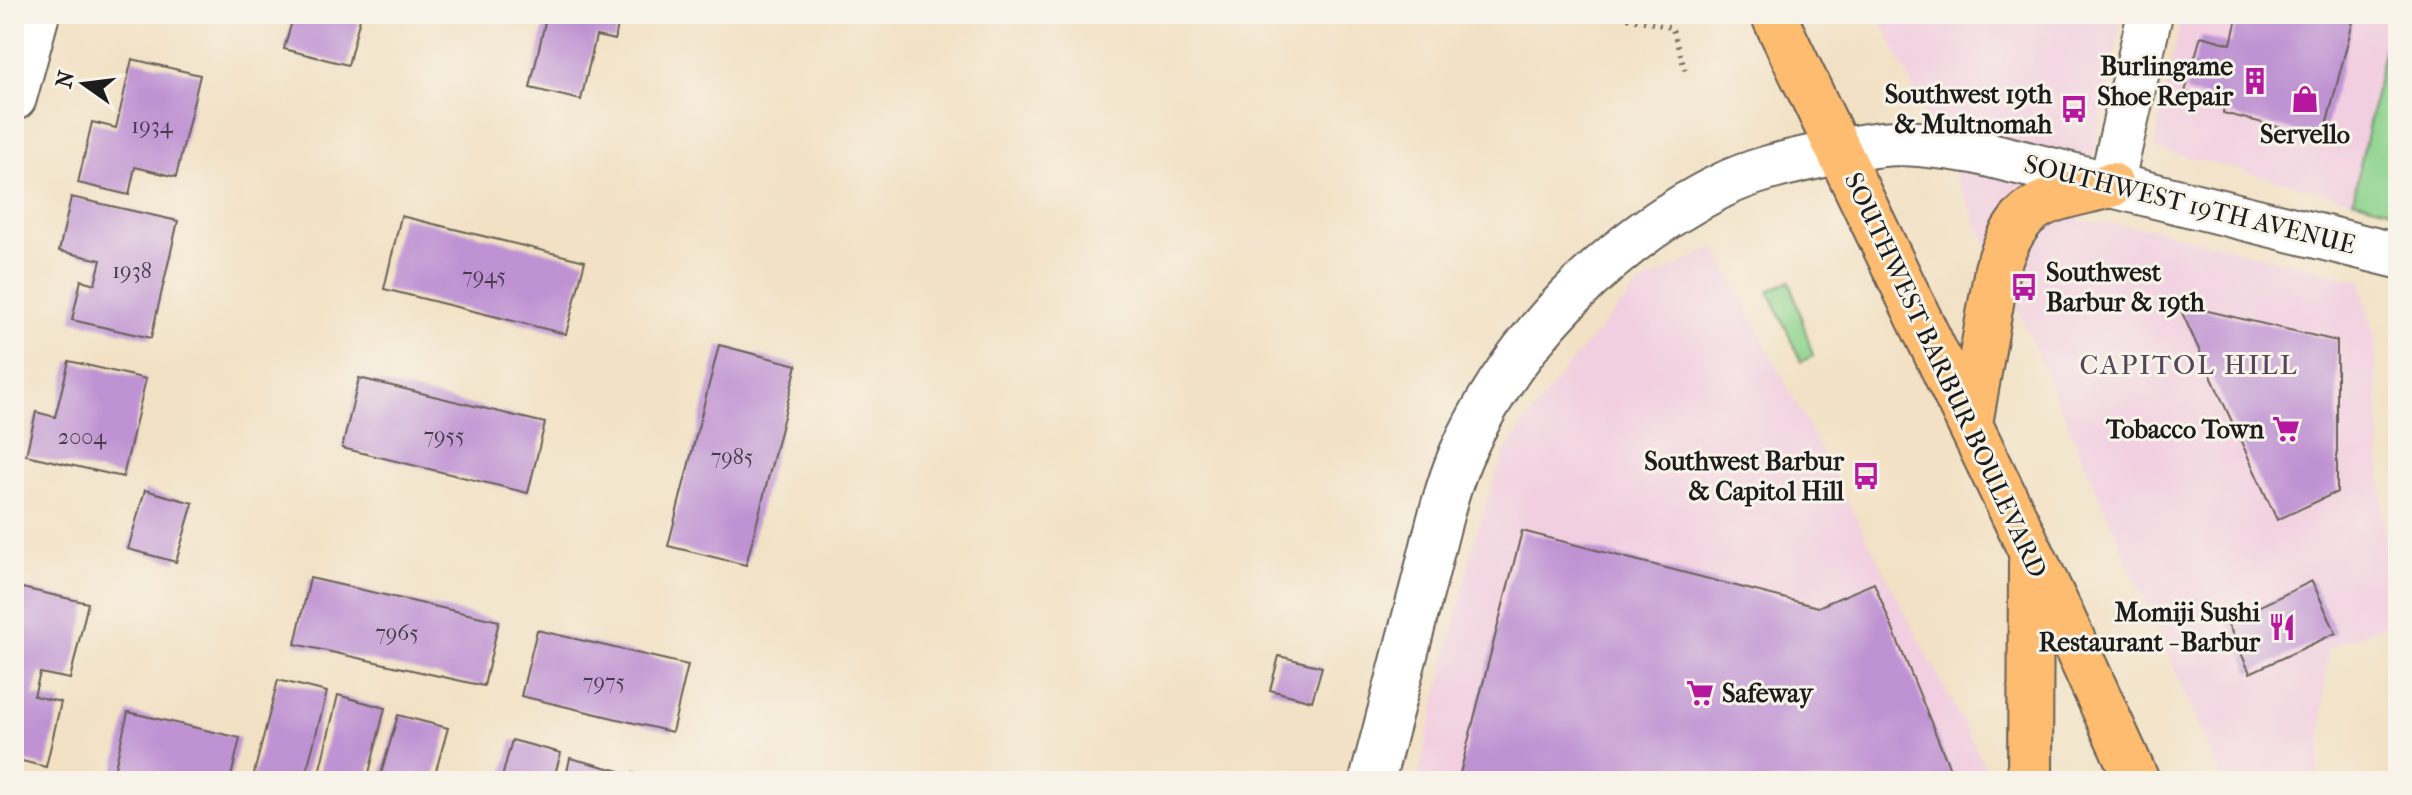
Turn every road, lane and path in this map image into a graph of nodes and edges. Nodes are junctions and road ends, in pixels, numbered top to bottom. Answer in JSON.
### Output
{"nodes":[{"id":1,"x":37,"y":14,"type":"edge"},
{"id":2,"x":1612,"y":14,"type":"edge"},
{"id":3,"x":1773,"y":14,"type":"edge"},
{"id":4,"x":2150,"y":14,"type":"edge"},
{"id":5,"x":1687,"y":76,"type":"dead end"},
{"id":6,"x":14,"y":98,"type":"edge"},
{"id":7,"x":1839,"y":151,"type":"junction"},
{"id":8,"x":2111,"y":185,"type":"junction"},
{"id":9,"x":2381,"y":251,"type":"edge"},
{"id":10,"x":1970,"y":424,"type":"junction"},
{"id":11,"x":2031,"y":555,"type":"junction"},
{"id":12,"x":1372,"y":781,"type":"edge"},
{"id":13,"x":2030,"y":781,"type":"edge"},
{"id":14,"x":2137,"y":781,"type":"edge"}],
"edges":[{"from":1,"to":6,"type":"street"},
{"from":2,"to":5,"type":"path"},
{"from":3,"to":7,"type":"main road","name":"SOUTHWEST BARBUR BOULEVARD"},
{"from":4,"to":8,"type":"street"},
{"from":7,"to":8,"type":"street","name":"SOUTHWEST 19TH AVENUE"},
{"from":7,"to":10,"type":"main road","name":"SOUTHWEST BARBUR BOULEVARD"},
{"from":7,"to":12,"type":"street","name":"SOUTHWEST 19TH AVENUE"},
{"from":8,"to":9,"type":"street","name":"SOUTHWEST 19TH AVENUE"},
{"from":8,"to":10,"type":"main road"},
{"from":10,"to":11,"type":"main road","name":"SOUTHWEST BARBUR BOULEVARD"},
{"from":11,"to":13,"type":"main road"},
{"from":11,"to":14,"type":"main road","name":"SOUTHWEST BARBUR BOULEVARD"}]}
